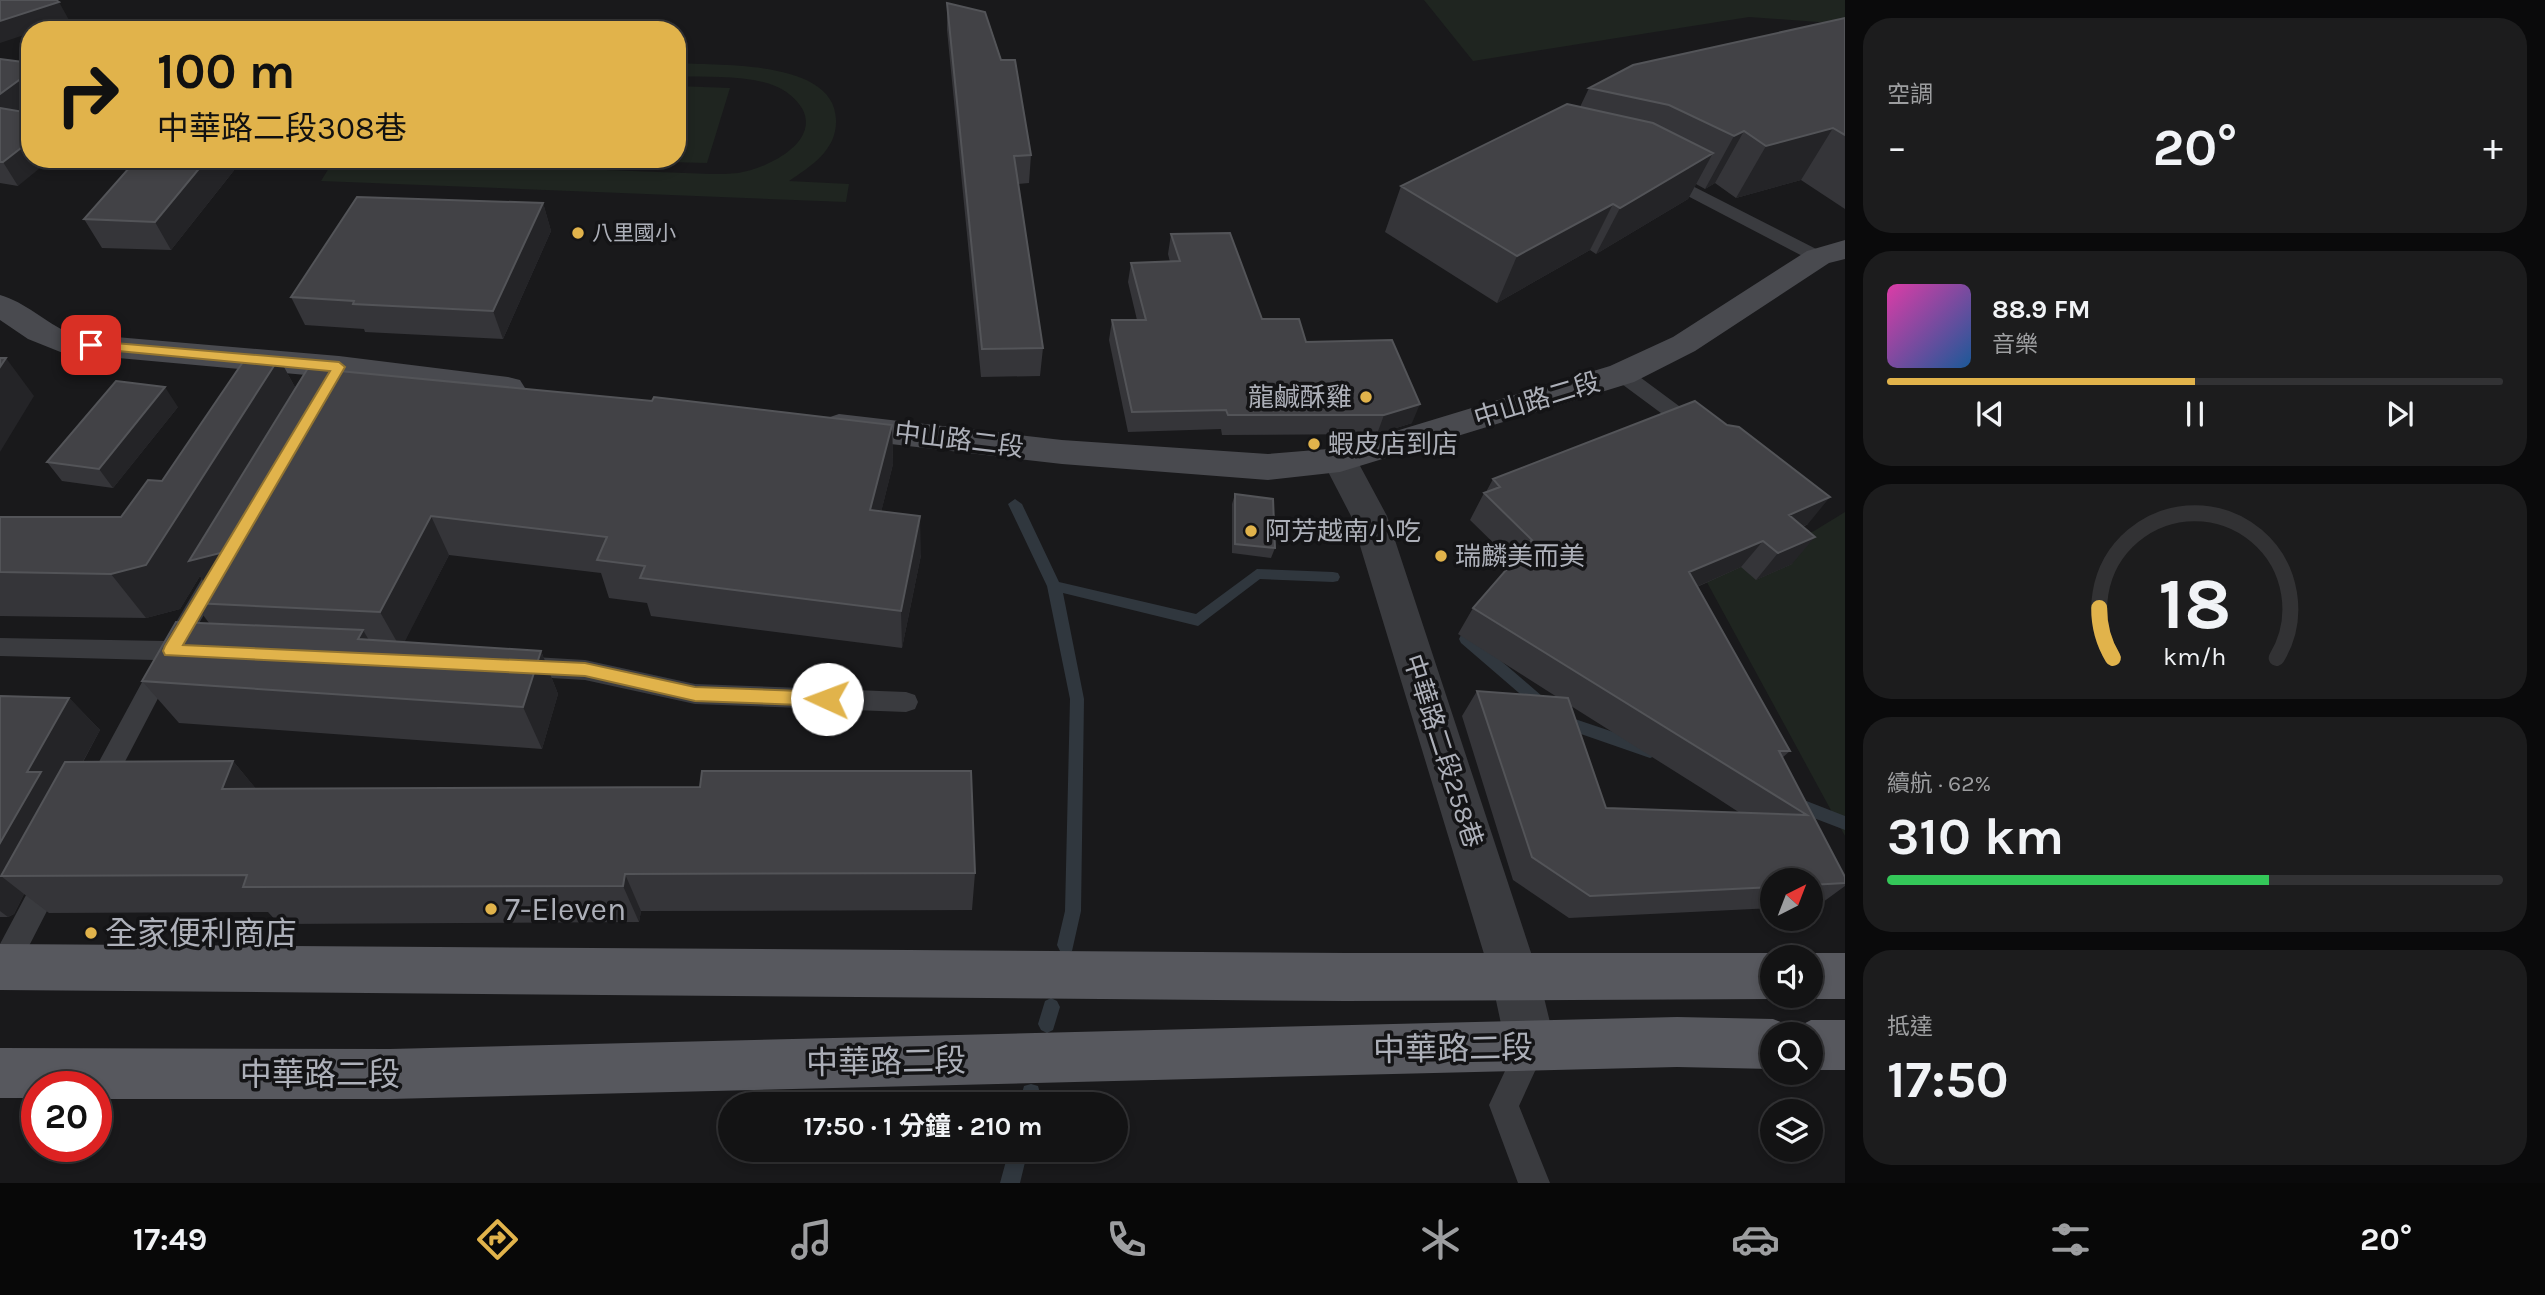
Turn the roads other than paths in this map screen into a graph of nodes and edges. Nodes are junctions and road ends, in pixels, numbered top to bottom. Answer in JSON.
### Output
{"nodes":[{"id":1,"x":1648,"y":168,"type":"edge"},
{"id":2,"x":1832,"y":253,"type":"edge"},
{"id":3,"x":6,"y":315,"type":"edge"},
{"id":4,"x":1622,"y":374,"type":"junction"},
{"id":5,"x":544,"y":392,"type":"edge"},
{"id":6,"x":803,"y":422,"type":"edge"},
{"id":7,"x":1706,"y":437,"type":"edge"},
{"id":8,"x":1340,"y":460,"type":"junction"},
{"id":9,"x":227,"y":556,"type":"edge"},
{"id":10,"x":0,"y":647,"type":"edge"},
{"id":11,"x":171,"y":651,"type":"junction"},
{"id":12,"x":212,"y":653,"type":"edge"},
{"id":13,"x":488,"y":665,"type":"edge"},
{"id":14,"x":905,"y":702,"type":"dead end"},
{"id":15,"x":87,"y":809,"type":"edge"},
{"id":16,"x":61,"y":858,"type":"edge"},
{"id":17,"x":1,"y":967,"type":"edge"},
{"id":18,"x":1760,"y":976,"type":"edge"},
{"id":19,"x":1823,"y":976,"type":"edge"},
{"id":20,"x":1845,"y":976,"type":"edge"},
{"id":21,"x":1515,"y":977,"type":"junction"},
{"id":22,"x":1760,"y":1044,"type":"edge"},
{"id":23,"x":1823,"y":1045,"type":"edge"},
{"id":24,"x":1845,"y":1045,"type":"edge"},
{"id":25,"x":1531,"y":1047,"type":"junction"},
{"id":26,"x":0,"y":1073,"type":"edge"},
{"id":27,"x":1534,"y":1183,"type":"edge"}],
"edges":[{"from":1,"to":2,"type":"lane"},
{"from":2,"to":4,"type":"main road","name":"中山路二段"},
{"from":3,"to":5,"type":"main road"},
{"from":4,"to":7,"type":"lane"},
{"from":4,"to":8,"type":"main road","name":"中山路二段"},
{"from":6,"to":8,"type":"main road","name":"中山路二段"},
{"from":8,"to":21,"type":"street","name":"中華路二段258巷"},
{"from":9,"to":11,"type":"lane"},
{"from":10,"to":11,"type":"lane"},
{"from":11,"to":12,"type":"lane"},
{"from":11,"to":15,"type":"lane"},
{"from":13,"to":14,"type":"lane"},
{"from":16,"to":17,"type":"lane"},
{"from":17,"to":21,"type":"main road"},
{"from":18,"to":21,"type":"main road"},
{"from":19,"to":20,"type":"main road"},
{"from":21,"to":25,"type":"street","name":"中華路二段258巷"},
{"from":22,"to":25,"type":"main road","name":"中華路二段"},
{"from":23,"to":24,"type":"main road"},
{"from":25,"to":26,"type":"main road","name":"中華路二段"},
{"from":25,"to":27,"type":"lane"}]}
